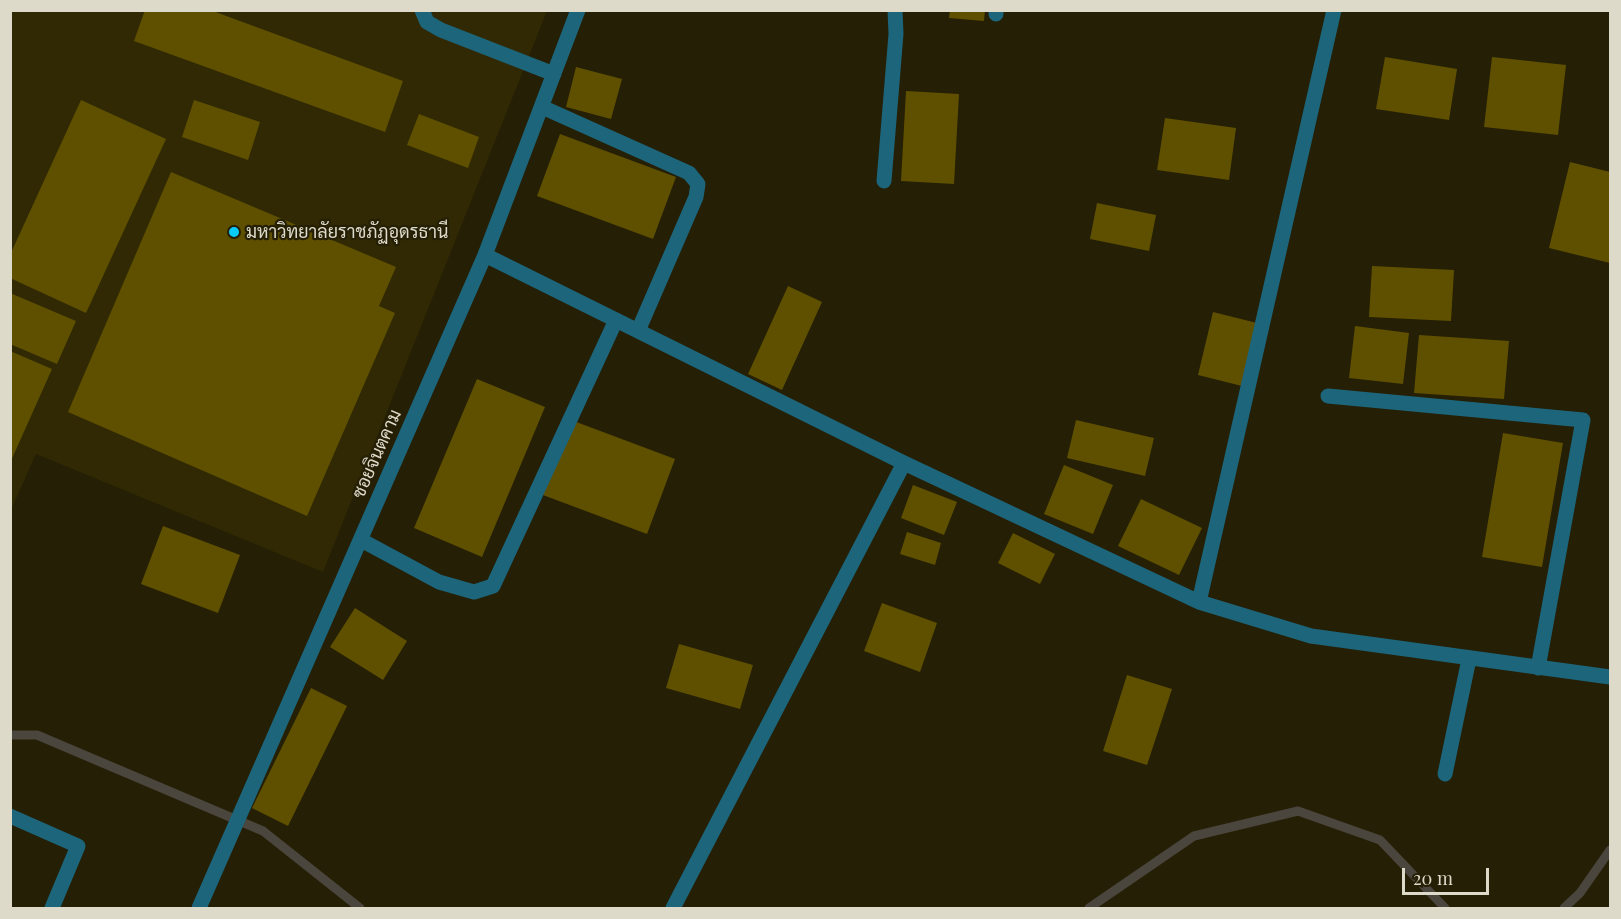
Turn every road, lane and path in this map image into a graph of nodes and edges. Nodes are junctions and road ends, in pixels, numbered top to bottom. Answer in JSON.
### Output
{"nodes":[{"id":1,"x":422,"y":10,"type":"edge"},
{"id":2,"x":578,"y":10,"type":"edge"},
{"id":3,"x":895,"y":10,"type":"edge"},
{"id":4,"x":1334,"y":10,"type":"edge"},
{"id":5,"x":554,"y":74,"type":"junction"},
{"id":6,"x":542,"y":107,"type":"junction"},
{"id":7,"x":884,"y":181,"type":"dead end"},
{"id":8,"x":485,"y":255,"type":"junction"},
{"id":9,"x":616,"y":320,"type":"junction"},
{"id":10,"x":638,"y":331,"type":"junction"},
{"id":11,"x":1328,"y":396,"type":"dead end"},
{"id":12,"x":904,"y":464,"type":"junction"},
{"id":13,"x":361,"y":540,"type":"junction"},
{"id":14,"x":1199,"y":602,"type":"junction"},
{"id":15,"x":1469,"y":659,"type":"junction"},
{"id":16,"x":1538,"y":668,"type":"junction"},
{"id":17,"x":1611,"y":676,"type":"edge"},
{"id":18,"x":1445,"y":774,"type":"dead end"},
{"id":19,"x":10,"y":816,"type":"edge"},
{"id":20,"x":52,"y":909,"type":"edge"},
{"id":21,"x":199,"y":909,"type":"edge"},
{"id":22,"x":673,"y":909,"type":"edge"}],
"edges":[{"from":1,"to":5,"type":"street"},
{"from":2,"to":5,"type":"street","name":"ซอยจินตคาม"},
{"from":3,"to":7,"type":"street"},
{"from":4,"to":14,"type":"street"},
{"from":5,"to":6,"type":"street","name":"ซอยจินตคาม"},
{"from":6,"to":8,"type":"street","name":"ซอยจินตคาม"},
{"from":6,"to":10,"type":"street"},
{"from":8,"to":9,"type":"street"},
{"from":8,"to":13,"type":"street","name":"ซอยจินตคาม"},
{"from":9,"to":10,"type":"street"},
{"from":9,"to":13,"type":"street"},
{"from":10,"to":12,"type":"street"},
{"from":11,"to":16,"type":"street"},
{"from":12,"to":14,"type":"street"},
{"from":12,"to":22,"type":"street"},
{"from":13,"to":21,"type":"street","name":"ซอยจินตคาม"},
{"from":14,"to":15,"type":"street"},
{"from":15,"to":16,"type":"street"},
{"from":15,"to":18,"type":"street"},
{"from":16,"to":17,"type":"street"},
{"from":19,"to":20,"type":"street"}]}
